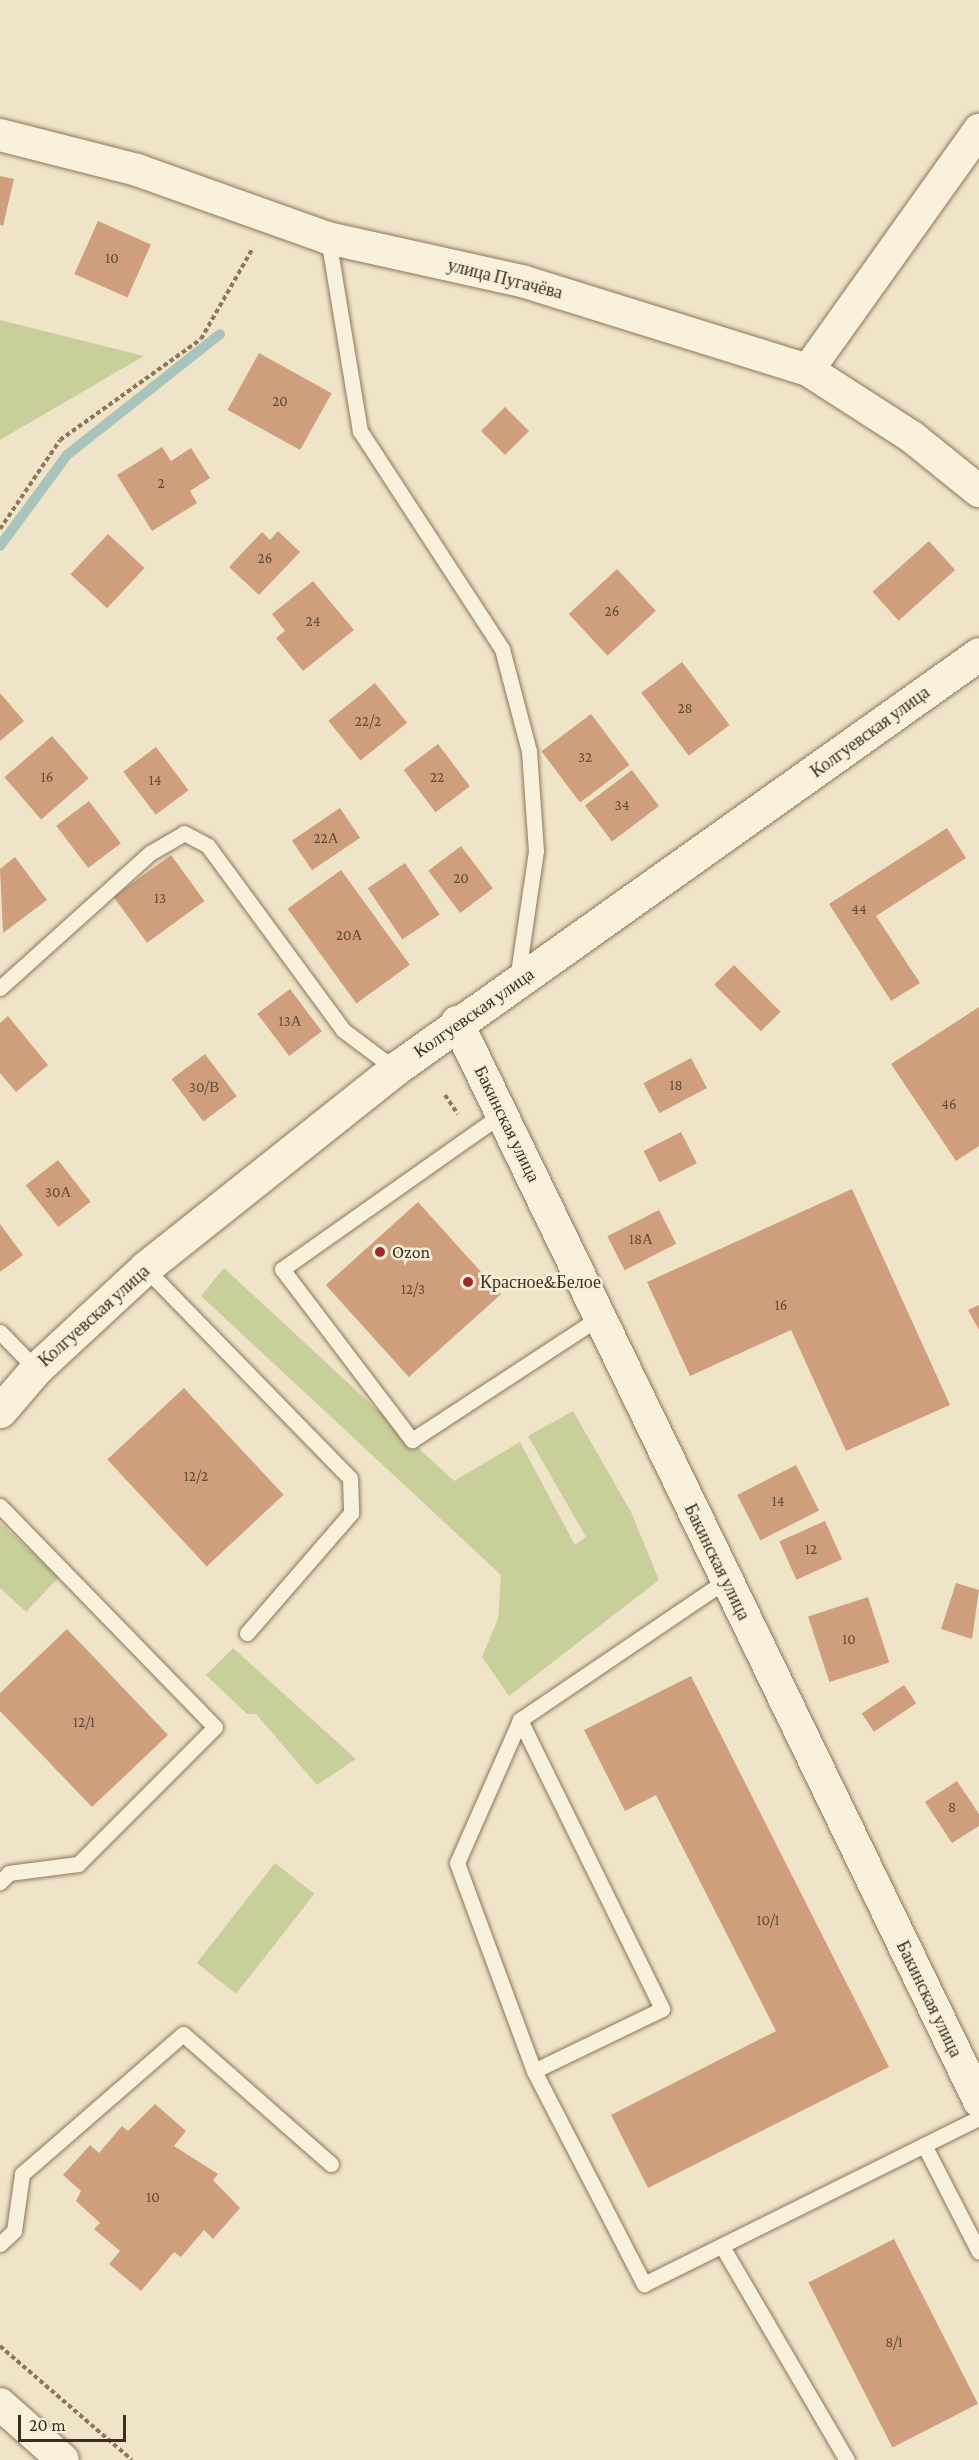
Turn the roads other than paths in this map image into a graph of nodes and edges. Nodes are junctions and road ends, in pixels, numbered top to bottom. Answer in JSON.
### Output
{"nodes":[{"id":1,"x":979,"y":130,"type":"edge"},
{"id":2,"x":0,"y":135,"type":"edge"},
{"id":3,"x":328,"y":238,"type":"junction"},
{"id":4,"x":808,"y":370,"type":"junction"},
{"id":5,"x":979,"y":491,"type":"edge"},
{"id":6,"x":979,"y":654,"type":"edge"},
{"id":7,"x":517,"y":982,"type":"junction"},
{"id":8,"x":0,"y":988,"type":"edge"},
{"id":9,"x":458,"y":1022,"type":"junction"},
{"id":10,"x":395,"y":1070,"type":"junction"},
{"id":11,"x":502,"y":1114,"type":"junction"},
{"id":12,"x":145,"y":1268,"type":"junction"},
{"id":13,"x":600,"y":1317,"type":"junction"},
{"id":14,"x":0,"y":1332,"type":"edge"},
{"id":15,"x":36,"y":1369,"type":"junction"},
{"id":16,"x":0,"y":1411,"type":"edge"},
{"id":17,"x":0,"y":1506,"type":"edge"},
{"id":18,"x":725,"y":1581,"type":"junction"},
{"id":19,"x":247,"y":1633,"type":"dead end"},
{"id":20,"x":520,"y":1720,"type":"junction"},
{"id":21,"x":3,"y":1873,"type":"edge"},
{"id":22,"x":534,"y":2071,"type":"junction"},
{"id":23,"x":979,"y":2101,"type":"edge"},
{"id":24,"x":979,"y":2118,"type":"edge"},
{"id":25,"x":924,"y":2145,"type":"junction"},
{"id":26,"x":331,"y":2164,"type":"dead end"},
{"id":27,"x":0,"y":2244,"type":"edge"},
{"id":28,"x":723,"y":2248,"type":"junction"},
{"id":29,"x":979,"y":2252,"type":"edge"},
{"id":30,"x":0,"y":2404,"type":"edge"},
{"id":31,"x":63,"y":2460,"type":"edge"},
{"id":32,"x":847,"y":2460,"type":"edge"}],
"edges":[{"from":1,"to":4,"type":"street"},
{"from":2,"to":3,"type":"street","name":"улица Пугачёва"},
{"from":3,"to":4,"type":"street","name":"улица Пугачёва"},
{"from":3,"to":7,"type":"lane"},
{"from":4,"to":5,"type":"street","name":"улица Пугачёва"},
{"from":6,"to":7,"type":"street","name":"Колгуевская улица"},
{"from":7,"to":9,"type":"street","name":"Колгуевская улица"},
{"from":8,"to":10,"type":"lane"},
{"from":9,"to":10,"type":"street","name":"Колгуевская улица"},
{"from":9,"to":11,"type":"street","name":"Бакинская улица"},
{"from":10,"to":12,"type":"street","name":"Колгуевская улица"},
{"from":11,"to":13,"type":"street","name":"Бакинская улица"},
{"from":11,"to":13,"type":"lane"},
{"from":12,"to":15,"type":"street","name":"Колгуевская улица"},
{"from":12,"to":19,"type":"lane"},
{"from":13,"to":18,"type":"street","name":"Бакинская улица"},
{"from":14,"to":15,"type":"lane"},
{"from":15,"to":16,"type":"street","name":"Колгуевская улица"},
{"from":17,"to":21,"type":"lane"},
{"from":18,"to":20,"type":"lane"},
{"from":18,"to":23,"type":"street","name":"Бакинская улица"},
{"from":20,"to":22,"type":"lane"},
{"from":20,"to":22,"type":"lane"},
{"from":22,"to":28,"type":"lane"},
{"from":24,"to":25,"type":"lane"},
{"from":25,"to":28,"type":"lane"},
{"from":25,"to":29,"type":"lane"},
{"from":26,"to":27,"type":"lane"},
{"from":28,"to":32,"type":"lane"},
{"from":30,"to":31,"type":"street"}]}
